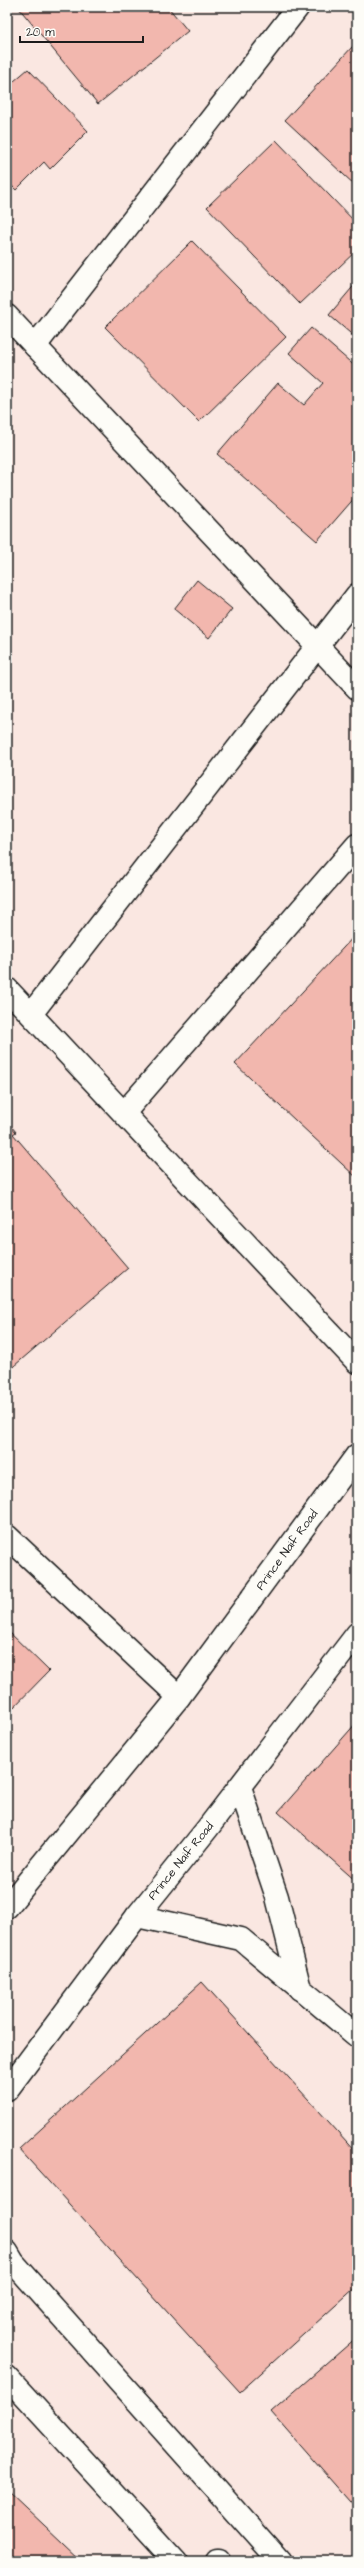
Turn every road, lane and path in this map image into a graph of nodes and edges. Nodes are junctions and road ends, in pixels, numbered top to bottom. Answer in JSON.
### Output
{"nodes":[{"id":1,"x":291,"y":10,"type":"edge"},
{"id":2,"x":7,"y":316,"type":"edge"},
{"id":3,"x":35,"y":346,"type":"junction"},
{"id":4,"x":357,"y":595,"type":"edge"},
{"id":5,"x":317,"y":647,"type":"junction"},
{"id":6,"x":357,"y":688,"type":"edge"},
{"id":7,"x":357,"y":844,"type":"edge"},
{"id":8,"x":7,"y":989,"type":"edge"},
{"id":9,"x":31,"y":1014,"type":"junction"},
{"id":10,"x":124,"y":1113,"type":"junction"},
{"id":11,"x":357,"y":1362,"type":"edge"},
{"id":12,"x":357,"y":1455,"type":"edge"},
{"id":13,"x":7,"y":1536,"type":"edge"},
{"id":14,"x":357,"y":1634,"type":"edge"},
{"id":15,"x":179,"y":1696,"type":"junction"},
{"id":16,"x":240,"y":1787,"type":"junction"},
{"id":17,"x":7,"y":1907,"type":"edge"},
{"id":18,"x":137,"y":1916,"type":"junction"},
{"id":19,"x":300,"y":1989,"type":"junction"},
{"id":20,"x":357,"y":2036,"type":"edge"},
{"id":21,"x":7,"y":2090,"type":"edge"},
{"id":22,"x":7,"y":2252,"type":"edge"},
{"id":23,"x":7,"y":2377,"type":"edge"},
{"id":24,"x":176,"y":2561,"type":"edge"},
{"id":25,"x":280,"y":2561,"type":"edge"}],
"edges":[{"from":1,"to":3,"type":"street"},
{"from":2,"to":3,"type":"street"},
{"from":3,"to":5,"type":"street"},
{"from":4,"to":5,"type":"street"},
{"from":5,"to":6,"type":"street"},
{"from":5,"to":9,"type":"street"},
{"from":7,"to":10,"type":"street"},
{"from":8,"to":9,"type":"street"},
{"from":9,"to":10,"type":"street"},
{"from":10,"to":11,"type":"street"},
{"from":12,"to":15,"type":"street","name":"Prince Naif Road"},
{"from":13,"to":15,"type":"street"},
{"from":14,"to":16,"type":"street","name":"Prince Naif Road"},
{"from":15,"to":17,"type":"street","name":"Prince Naif Road"},
{"from":16,"to":18,"type":"street","name":"Prince Naif Road"},
{"from":16,"to":19,"type":"street"},
{"from":18,"to":19,"type":"street"},
{"from":18,"to":21,"type":"street","name":"Prince Naif Road"},
{"from":19,"to":20,"type":"street"},
{"from":22,"to":25,"type":"street"},
{"from":23,"to":24,"type":"street"}]}
